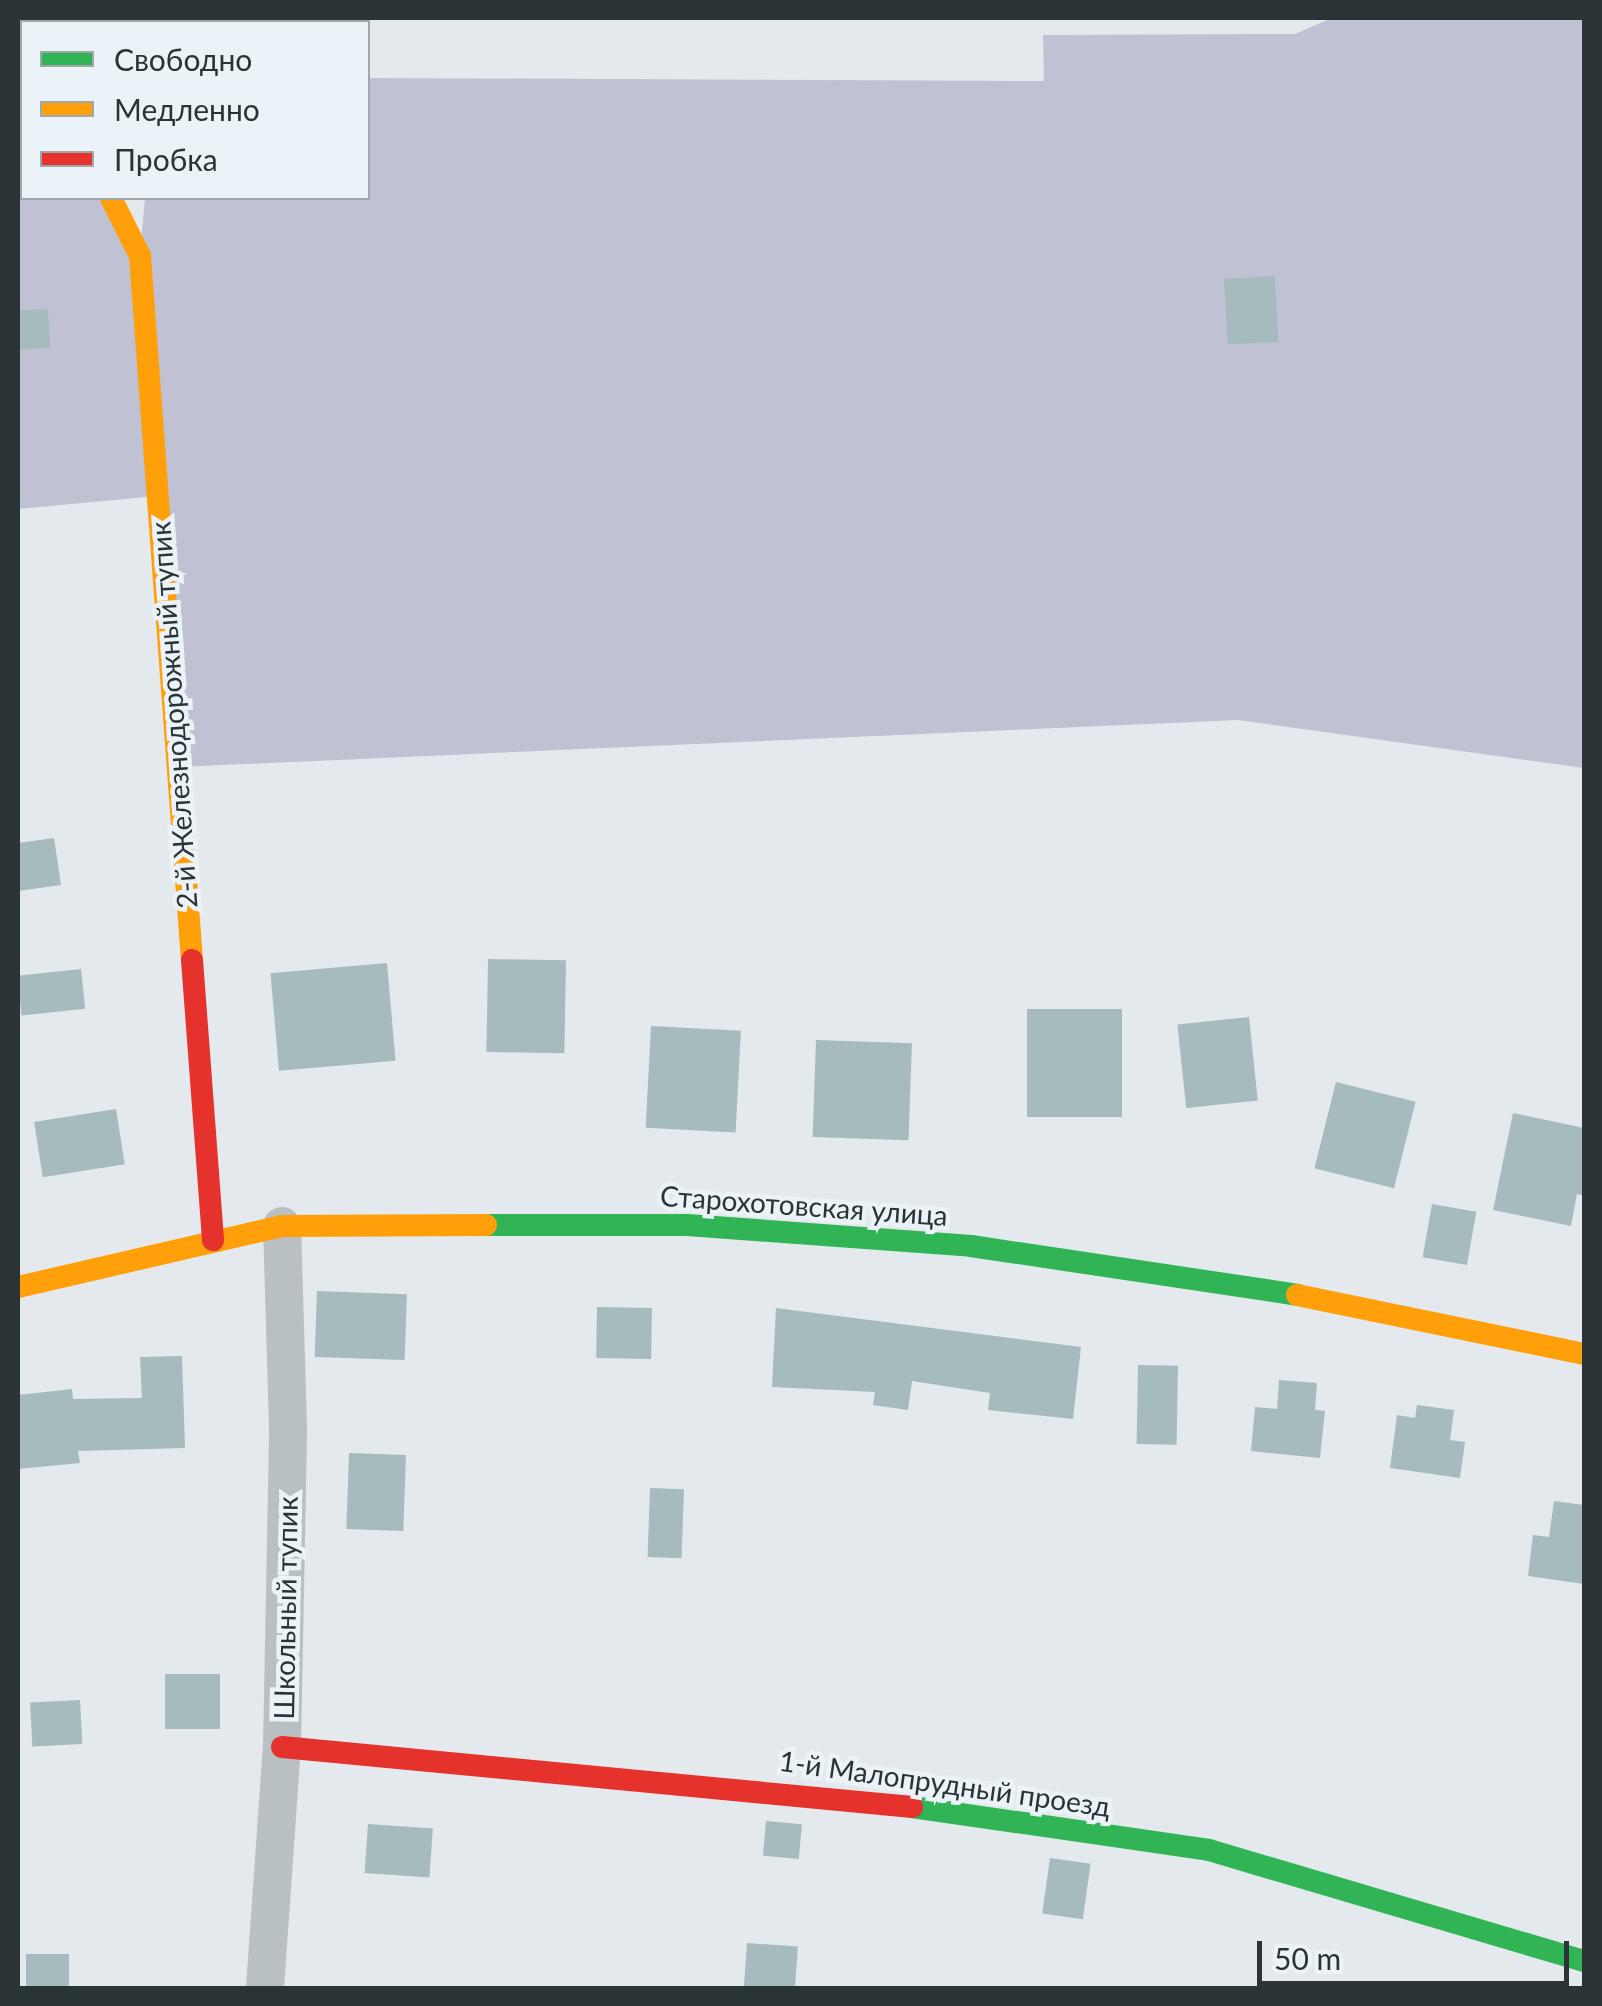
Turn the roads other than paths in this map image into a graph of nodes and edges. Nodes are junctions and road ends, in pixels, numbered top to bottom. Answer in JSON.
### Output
{"nodes":[{"id":1,"x":112,"y":200,"type":"edge"},
{"id":2,"x":282,"y":1226,"type":"junction"},
{"id":3,"x":212,"y":1240,"type":"junction"},
{"id":4,"x":18,"y":1287,"type":"edge"},
{"id":5,"x":1584,"y":1354,"type":"edge"},
{"id":6,"x":282,"y":1748,"type":"junction"},
{"id":7,"x":1569,"y":1968,"type":"edge"},
{"id":8,"x":265,"y":1988,"type":"edge"}],
"edges":[{"from":1,"to":3,"type":"street","name":"2-й Железнодорожный тупик"},
{"from":2,"to":3,"type":"street","name":"Старохотовская улица"},
{"from":2,"to":5,"type":"street","name":"Старохотовская улица"},
{"from":2,"to":6,"type":"street","name":"Школьный тупик"},
{"from":3,"to":4,"type":"street","name":"Старохотовская улица"},
{"from":6,"to":7,"type":"street","name":"1-й Малопрудный проезд"},
{"from":6,"to":8,"type":"street","name":"Школьный тупик"}]}
